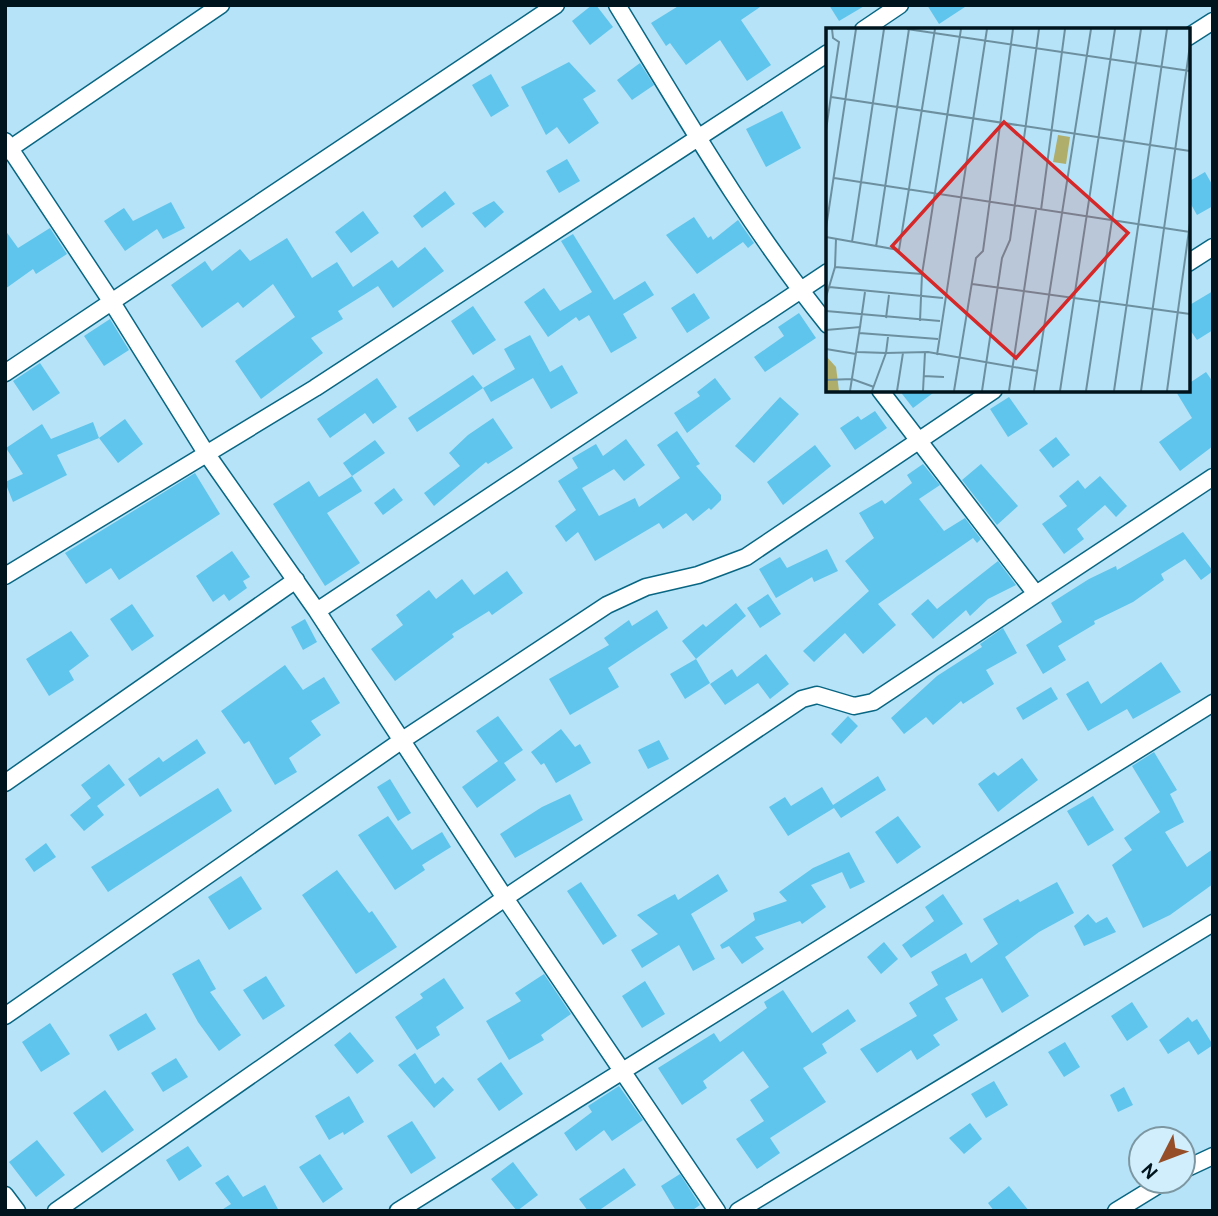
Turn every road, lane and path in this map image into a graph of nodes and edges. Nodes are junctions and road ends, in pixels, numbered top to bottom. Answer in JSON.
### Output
{"nodes":[{"id":1,"x":221,"y":5,"type":"edge"},
{"id":2,"x":556,"y":5,"type":"edge"},
{"id":3,"x":617,"y":5,"type":"edge"},
{"id":4,"x":900,"y":5,"type":"edge"},
{"id":5,"x":1213,"y":21,"type":"edge"},
{"id":6,"x":866,"y":28,"type":"edge"},
{"id":7,"x":1190,"y":36,"type":"edge"},
{"id":8,"x":826,"y":54,"type":"edge"},
{"id":9,"x":699,"y":138,"type":"junction"},
{"id":10,"x":7,"y":147,"type":"edge"},
{"id":11,"x":1213,"y":247,"type":"edge"},
{"id":12,"x":1190,"y":261,"type":"edge"},
{"id":13,"x":826,"y":273,"type":"edge"},
{"id":14,"x":800,"y":290,"type":"junction"},
{"id":15,"x":113,"y":303,"type":"junction"},
{"id":16,"x":826,"y":322,"type":"edge"},
{"id":17,"x":5,"y":373,"type":"edge"},
{"id":18,"x":882,"y":392,"type":"edge"},
{"id":19,"x":991,"y":392,"type":"edge"},
{"id":20,"x":920,"y":440,"type":"junction"},
{"id":21,"x":206,"y":453,"type":"junction"},
{"id":22,"x":1213,"y":477,"type":"edge"},
{"id":23,"x":5,"y":576,"type":"edge"},
{"id":24,"x":296,"y":580,"type":"junction"},
{"id":25,"x":1036,"y":594,"type":"junction"},
{"id":26,"x":317,"y":611,"type":"junction"},
{"id":27,"x":1213,"y":703,"type":"edge"},
{"id":28,"x":401,"y":741,"type":"junction"},
{"id":29,"x":5,"y":783,"type":"edge"},
{"id":30,"x":505,"y":898,"type":"junction"},
{"id":31,"x":1213,"y":923,"type":"edge"},
{"id":32,"x":5,"y":1016,"type":"edge"},
{"id":33,"x":621,"y":1070,"type":"junction"},
{"id":34,"x":1213,"y":1156,"type":"edge"},
{"id":35,"x":1197,"y":1163,"type":"edge"},
{"id":36,"x":5,"y":1195,"type":"edge"},
{"id":37,"x":1142,"y":1195,"type":"edge"},
{"id":38,"x":17,"y":1211,"type":"edge"},
{"id":39,"x":56,"y":1211,"type":"edge"},
{"id":40,"x":398,"y":1211,"type":"edge"},
{"id":41,"x":717,"y":1211,"type":"edge"},
{"id":42,"x":738,"y":1211,"type":"edge"},
{"id":43,"x":1116,"y":1211,"type":"edge"}],
"edges":[{"from":1,"to":10,"type":"street"},
{"from":2,"to":15,"type":"street"},
{"from":3,"to":9,"type":"street"},
{"from":4,"to":6,"type":"street"},
{"from":5,"to":7,"type":"street"},
{"from":8,"to":9,"type":"street"},
{"from":9,"to":14,"type":"street"},
{"from":9,"to":21,"type":"street"},
{"from":10,"to":15,"type":"street"},
{"from":11,"to":12,"type":"street"},
{"from":13,"to":14,"type":"street"},
{"from":14,"to":16,"type":"street"},
{"from":14,"to":26,"type":"street"},
{"from":15,"to":17,"type":"street"},
{"from":15,"to":21,"type":"street"},
{"from":18,"to":20,"type":"street"},
{"from":19,"to":20,"type":"street"},
{"from":20,"to":25,"type":"street"},
{"from":20,"to":28,"type":"street"},
{"from":21,"to":23,"type":"street"},
{"from":21,"to":24,"type":"street"},
{"from":22,"to":25,"type":"street"},
{"from":24,"to":26,"type":"street"},
{"from":24,"to":29,"type":"street"},
{"from":25,"to":30,"type":"street"},
{"from":26,"to":28,"type":"street"},
{"from":27,"to":33,"type":"street"},
{"from":28,"to":30,"type":"street"},
{"from":28,"to":32,"type":"street"},
{"from":30,"to":33,"type":"street"},
{"from":30,"to":39,"type":"street"},
{"from":31,"to":42,"type":"street"},
{"from":33,"to":40,"type":"street"},
{"from":33,"to":41,"type":"street"},
{"from":34,"to":35,"type":"street"},
{"from":36,"to":38,"type":"street"},
{"from":37,"to":43,"type":"street"}]}
